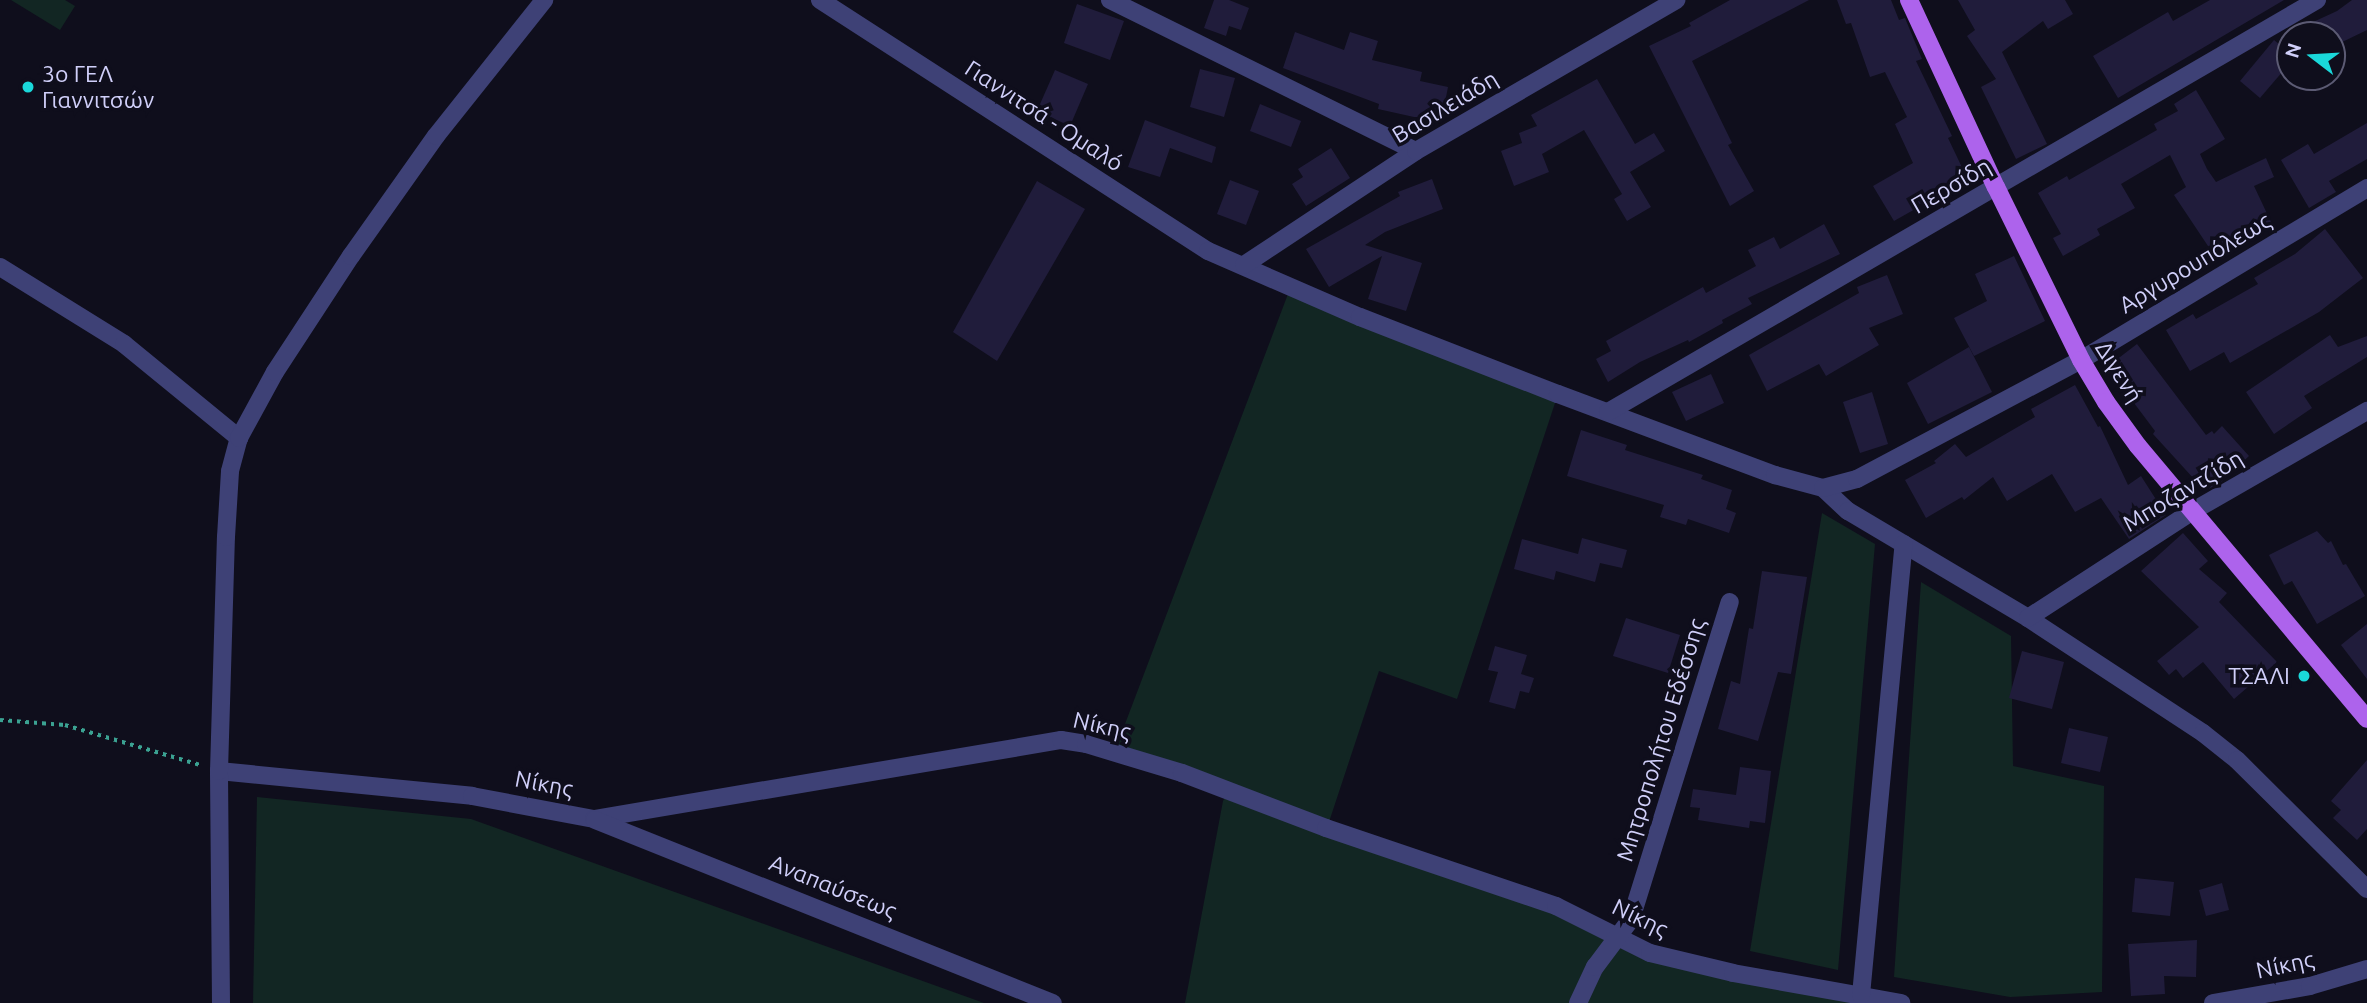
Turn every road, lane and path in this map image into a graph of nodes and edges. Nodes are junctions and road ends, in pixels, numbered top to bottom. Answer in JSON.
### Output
{"nodes":[{"id":1,"x":544,"y":0,"type":"edge"},
{"id":2,"x":820,"y":0,"type":"edge"},
{"id":3,"x":1110,"y":0,"type":"edge"},
{"id":4,"x":1676,"y":0,"type":"edge"},
{"id":5,"x":1909,"y":0,"type":"edge"},
{"id":6,"x":2317,"y":0,"type":"edge"},
{"id":7,"x":1416,"y":151,"type":"junction"},
{"id":8,"x":1996,"y":187,"type":"junction"},
{"id":9,"x":2367,"y":188,"type":"edge"},
{"id":10,"x":1244,"y":265,"type":"junction"},
{"id":11,"x":0,"y":267,"type":"edge"},
{"id":12,"x":2081,"y":360,"type":"junction"},
{"id":13,"x":2367,"y":411,"type":"edge"},
{"id":14,"x":1608,"y":412,"type":"junction"},
{"id":15,"x":239,"y":438,"type":"junction"},
{"id":16,"x":1823,"y":488,"type":"junction"},
{"id":17,"x":2193,"y":511,"type":"junction"},
{"id":18,"x":1904,"y":544,"type":"junction"},
{"id":19,"x":1730,"y":602,"type":"dead end"},
{"id":20,"x":2028,"y":618,"type":"junction"},
{"id":21,"x":2367,"y":719,"type":"edge"},
{"id":22,"x":0,"y":720,"type":"edge"},
{"id":23,"x":219,"y":771,"type":"junction"},
{"id":24,"x":594,"y":819,"type":"junction"},
{"id":25,"x":2367,"y":889,"type":"edge"},
{"id":26,"x":1618,"y":937,"type":"junction"},
{"id":27,"x":2367,"y":969,"type":"edge"},
{"id":28,"x":1861,"y":995,"type":"junction"},
{"id":29,"x":221,"y":1003,"type":"edge"},
{"id":30,"x":1053,"y":1003,"type":"edge"},
{"id":31,"x":1578,"y":1003,"type":"edge"},
{"id":32,"x":1901,"y":1003,"type":"edge"},
{"id":33,"x":2213,"y":1003,"type":"edge"}],
"edges":[{"from":1,"to":15,"type":"street"},
{"from":2,"to":10,"type":"street","name":"Γιαννιτσά - Ομαλό"},
{"from":3,"to":7,"type":"street"},
{"from":4,"to":7,"type":"street","name":"Βασιλειάδη"},
{"from":5,"to":8,"type":"main road","name":"Διγενή"},
{"from":6,"to":8,"type":"street","name":"Περσίδη"},
{"from":7,"to":10,"type":"street","name":"Βασιλειάδη"},
{"from":8,"to":12,"type":"main road","name":"Διγενή"},
{"from":8,"to":14,"type":"street","name":"Περσίδη"},
{"from":9,"to":12,"type":"street","name":"Αργυρουπόλεως"},
{"from":10,"to":14,"type":"street","name":"Γιαννιτσά - Ομαλό"},
{"from":11,"to":15,"type":"street"},
{"from":12,"to":16,"type":"street","name":"Αργυρουπόλεως"},
{"from":12,"to":17,"type":"main road","name":"Διγενή"},
{"from":13,"to":17,"type":"street","name":"Μποζαντζίδη"},
{"from":14,"to":16,"type":"street","name":"Γιαννιτσά - Ομαλό"},
{"from":15,"to":23,"type":"street"},
{"from":16,"to":18,"type":"street"},
{"from":17,"to":20,"type":"street","name":"Μποζαντζίδη"},
{"from":17,"to":21,"type":"main road","name":"Διγενή"},
{"from":18,"to":20,"type":"street"},
{"from":18,"to":28,"type":"street"},
{"from":19,"to":26,"type":"street","name":"Μητροπολήτου Εδέσσης"},
{"from":20,"to":25,"type":"street"},
{"from":22,"to":23,"type":"path"},
{"from":23,"to":24,"type":"street","name":"Νίκης"},
{"from":23,"to":29,"type":"street"},
{"from":24,"to":26,"type":"street","name":"Νίκης"},
{"from":24,"to":30,"type":"street","name":"Αναπαύσεως"},
{"from":26,"to":28,"type":"street","name":"Νίκης"},
{"from":26,"to":31,"type":"street","name":"Μητροπολήτου Εδέσσης"},
{"from":27,"to":33,"type":"street","name":"Νίκης"},
{"from":28,"to":32,"type":"street","name":"Νίκης"}]}
